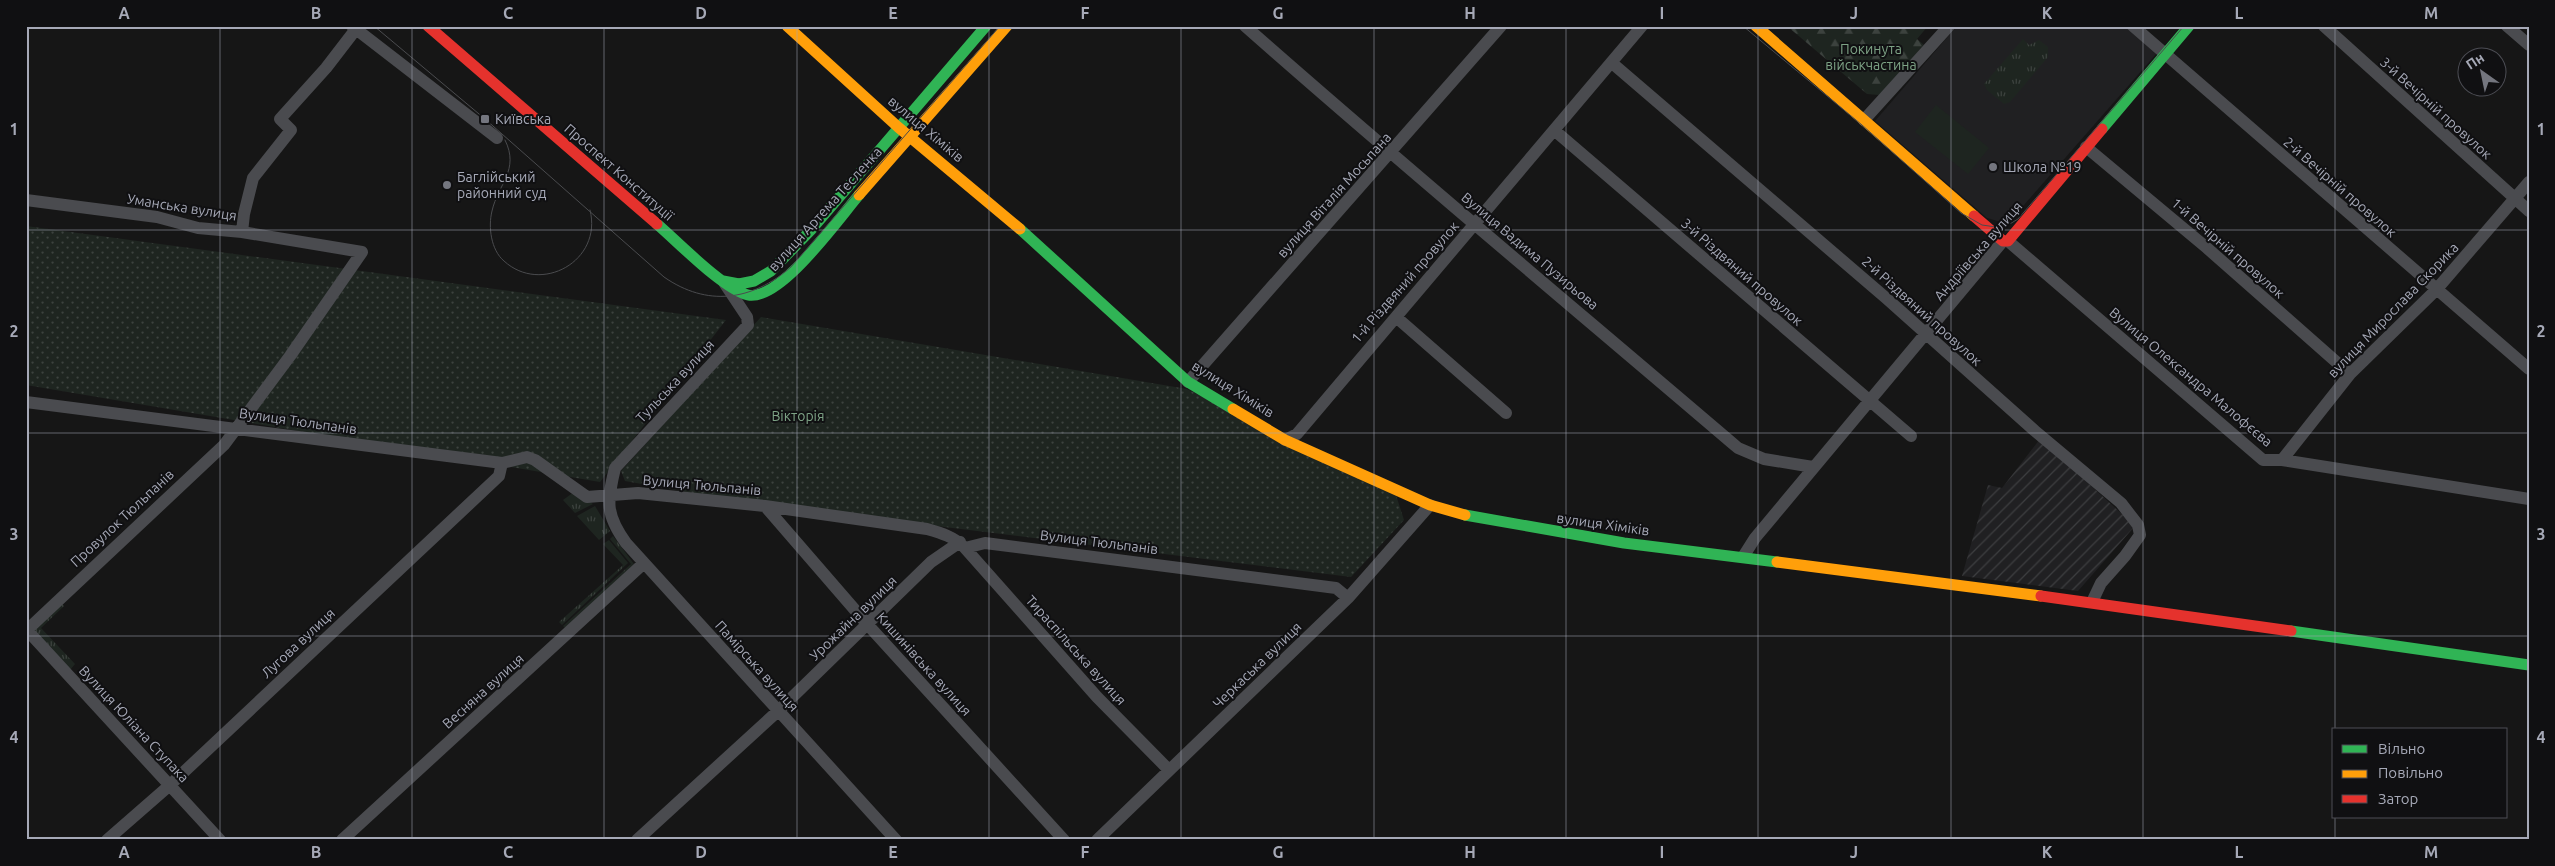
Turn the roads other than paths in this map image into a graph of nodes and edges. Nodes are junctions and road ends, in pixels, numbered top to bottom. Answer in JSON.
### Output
{"nodes":[{"id":1,"x":428,"y":26,"type":"edge"},
{"id":2,"x":786,"y":26,"type":"edge"},
{"id":3,"x":986,"y":26,"type":"edge"},
{"id":4,"x":1007,"y":26,"type":"edge"},
{"id":5,"x":1245,"y":26,"type":"edge"},
{"id":6,"x":1501,"y":26,"type":"edge"},
{"id":7,"x":1642,"y":26,"type":"edge"},
{"id":8,"x":1756,"y":26,"type":"edge"},
{"id":9,"x":1948,"y":26,"type":"edge"},
{"id":10,"x":2132,"y":26,"type":"edge"},
{"id":11,"x":2189,"y":26,"type":"edge"},
{"id":12,"x":2324,"y":26,"type":"edge"},
{"id":13,"x":2508,"y":26,"type":"edge"},
{"id":14,"x":354,"y":28,"type":"edge"},
{"id":15,"x":2529,"y":45,"type":"edge"},
{"id":16,"x":2165,"y":54,"type":"junction"},
{"id":17,"x":1612,"y":62,"type":"junction"},
{"id":18,"x":1864,"y":120,"type":"junction"},
{"id":19,"x":898,"y":127,"type":"junction"},
{"id":20,"x":1554,"y":130,"type":"junction"},
{"id":21,"x":909,"y":136,"type":"junction"},
{"id":22,"x":496,"y":138,"type":"dead end"},
{"id":23,"x":2086,"y":147,"type":"junction"},
{"id":24,"x":1391,"y":154,"type":"junction"},
{"id":25,"x":2529,"y":182,"type":"edge"},
{"id":26,"x":2515,"y":199,"type":"junction"},
{"id":27,"x":26,"y":200,"type":"edge"},
{"id":28,"x":2529,"y":211,"type":"edge"},
{"id":29,"x":1475,"y":224,"type":"junction"},
{"id":30,"x":242,"y":232,"type":"junction"},
{"id":31,"x":2006,"y":241,"type":"junction"},
{"id":32,"x":362,"y":252,"type":"joint"},
{"id":33,"x":723,"y":281,"type":"junction"},
{"id":34,"x":2436,"y":290,"type":"junction"},
{"id":35,"x":1396,"y":318,"type":"junction"},
{"id":36,"x":1926,"y":334,"type":"junction"},
{"id":37,"x":2529,"y":369,"type":"edge"},
{"id":38,"x":2350,"y":374,"type":"junction"},
{"id":39,"x":1188,"y":382,"type":"junction"},
{"id":40,"x":1869,"y":401,"type":"junction"},
{"id":41,"x":26,"y":402,"type":"edge"},
{"id":42,"x":1506,"y":413,"type":"dead end"},
{"id":43,"x":236,"y":428,"type":"junction"},
{"id":44,"x":1911,"y":436,"type":"dead end"},
{"id":45,"x":1285,"y":440,"type":"junction"},
{"id":46,"x":2282,"y":460,"type":"junction"},
{"id":47,"x":502,"y":463,"type":"junction"},
{"id":48,"x":1813,"y":468,"type":"junction"},
{"id":49,"x":2529,"y":499,"type":"edge"},
{"id":50,"x":608,"y":501,"type":"junction"},
{"id":51,"x":1430,"y":505,"type":"junction"},
{"id":52,"x":765,"y":506,"type":"junction"},
{"id":53,"x":962,"y":545,"type":"junction"},
{"id":54,"x":1743,"y":557,"type":"junction"},
{"id":55,"x":644,"y":563,"type":"junction"},
{"id":56,"x":1348,"y":598,"type":"junction"},
{"id":57,"x":2092,"y":602,"type":"junction"},
{"id":58,"x":868,"y":625,"type":"junction"},
{"id":59,"x":27,"y":629,"type":"edge"},
{"id":60,"x":2529,"y":665,"type":"edge"},
{"id":61,"x":778,"y":711,"type":"junction"},
{"id":62,"x":1168,"y":770,"type":"junction"},
{"id":63,"x":170,"y":785,"type":"junction"},
{"id":64,"x":107,"y":840,"type":"edge"},
{"id":65,"x":220,"y":840,"type":"edge"},
{"id":66,"x":342,"y":840,"type":"edge"},
{"id":67,"x":637,"y":840,"type":"edge"},
{"id":68,"x":896,"y":840,"type":"edge"},
{"id":69,"x":1064,"y":840,"type":"edge"},
{"id":70,"x":1097,"y":840,"type":"edge"}],
"edges":[{"from":1,"to":33,"type":"street","name":"Проспект Конституції"},
{"from":2,"to":19,"type":"street","name":"вулиця Хіміків"},
{"from":3,"to":19,"type":"street","name":"вулиця Артема Тесленка"},
{"from":4,"to":21,"type":"street","name":"вулиця Артема Тесленка"},
{"from":5,"to":24,"type":"street","name":"Вулиця Вадима Пузирьова"},
{"from":6,"to":24,"type":"street","name":"вулиця Віталія Мосьпана"},
{"from":7,"to":17,"type":"street","name":"1-й Різдвяний провулок"},
{"from":8,"to":18,"type":"street","name":"Вулиця Олександра Малофєєва"},
{"from":9,"to":18,"type":"street"},
{"from":10,"to":16,"type":"street","name":"2-й Вечірній провулок"},
{"from":11,"to":16,"type":"street","name":"Андріївська вулиця"},
{"from":12,"to":26,"type":"street","name":"3-й Вечірній провулок"},
{"from":13,"to":15,"type":"street"},
{"from":14,"to":22,"type":"street"},
{"from":14,"to":30,"type":"street"},
{"from":16,"to":23,"type":"street","name":"Андріївська вулиця"},
{"from":16,"to":34,"type":"street","name":"2-й Вечірній провулок"},
{"from":17,"to":20,"type":"street","name":"1-й Різдвяний провулок"},
{"from":17,"to":36,"type":"street","name":"2-й Різдвяний провулок"},
{"from":18,"to":31,"type":"street","name":"Вулиця Олександра Малофєєва"},
{"from":19,"to":21,"type":"street","name":"вулиця Хіміків"},
{"from":19,"to":33,"type":"street","name":"вулиця Артема Тесленка"},
{"from":20,"to":29,"type":"street","name":"1-й Різдвяний провулок"},
{"from":20,"to":40,"type":"street","name":"3-й Різдвяний провулок"},
{"from":21,"to":33,"type":"street","name":"вулиця Артема Тесленка"},
{"from":21,"to":39,"type":"street","name":"вулиця Хіміків"},
{"from":23,"to":31,"type":"street","name":"Андріївська вулиця"},
{"from":23,"to":38,"type":"street","name":"1-й Вечірній провулок"},
{"from":24,"to":29,"type":"street","name":"Вулиця Вадима Пузирьова"},
{"from":24,"to":39,"type":"street","name":"вулиця Віталія Мосьпана"},
{"from":25,"to":26,"type":"street","name":"вулиця Мирослава Скорика"},
{"from":26,"to":28,"type":"street","name":"3-й Вечірній провулок"},
{"from":26,"to":34,"type":"street","name":"вулиця Мирослава Скорика"},
{"from":27,"to":30,"type":"street","name":"Уманська вулиця"},
{"from":29,"to":35,"type":"street","name":"1-й Різдвяний провулок"},
{"from":29,"to":48,"type":"street","name":"Вулиця Вадима Пузирьова"},
{"from":30,"to":32,"type":"street","name":"Уманська вулиця"},
{"from":31,"to":36,"type":"street","name":"Андріївська вулиця"},
{"from":31,"to":46,"type":"street","name":"Вулиця Олександра Малофєєва"},
{"from":32,"to":43,"type":"street","name":"Провулок Тюльпанів"},
{"from":33,"to":50,"type":"street","name":"Тульська вулиця"},
{"from":34,"to":37,"type":"street","name":"2-й Вечірній провулок"},
{"from":34,"to":38,"type":"street","name":"вулиця Мирослава Скорика"},
{"from":35,"to":42,"type":"street"},
{"from":35,"to":45,"type":"street","name":"1-й Різдвяний провулок"},
{"from":36,"to":40,"type":"street","name":"Андріївська вулиця"},
{"from":36,"to":57,"type":"street","name":"2-й Різдвяний провулок"},
{"from":38,"to":46,"type":"street","name":"вулиця Мирослава Скорика"},
{"from":39,"to":45,"type":"street","name":"вулиця Хіміків"},
{"from":40,"to":44,"type":"street","name":"3-й Різдвяний провулок"},
{"from":40,"to":48,"type":"street","name":"Андріївська вулиця"},
{"from":41,"to":43,"type":"street","name":"Вулиця Тюльпанів"},
{"from":43,"to":47,"type":"street","name":"Вулиця Тюльпанів"},
{"from":43,"to":59,"type":"street","name":"Провулок Тюльпанів"},
{"from":45,"to":51,"type":"street","name":"вулиця Хіміків"},
{"from":46,"to":49,"type":"street","name":"Вулиця Олександра Малофєєва"},
{"from":47,"to":50,"type":"street","name":"Вулиця Тюльпанів"},
{"from":47,"to":63,"type":"street","name":"Лугова вулиця"},
{"from":48,"to":54,"type":"street","name":"Андріївська вулиця"},
{"from":50,"to":52,"type":"street","name":"Вулиця Тюльпанів"},
{"from":50,"to":55,"type":"street","name":"Памірська вулиця"},
{"from":51,"to":54,"type":"street","name":"вулиця Хіміків"},
{"from":51,"to":56,"type":"street","name":"Черкаська вулиця"},
{"from":52,"to":53,"type":"street","name":"Вулиця Тюльпанів"},
{"from":52,"to":58,"type":"street","name":"Кишинівська вулиця"},
{"from":53,"to":56,"type":"street","name":"Вулиця Тюльпанів"},
{"from":53,"to":58,"type":"street","name":"Урожайна вулиця"},
{"from":53,"to":62,"type":"street","name":"Тираспільська вулиця"},
{"from":54,"to":57,"type":"street","name":"вулиця Хіміків"},
{"from":55,"to":61,"type":"street","name":"Памірська вулиця"},
{"from":55,"to":66,"type":"street","name":"Весняна вулиця"},
{"from":56,"to":62,"type":"street","name":"Черкаська вулиця"},
{"from":57,"to":60,"type":"street","name":"вулиця Хіміків"},
{"from":58,"to":61,"type":"street","name":"Урожайна вулиця"},
{"from":58,"to":69,"type":"street","name":"Кишинівська вулиця"},
{"from":59,"to":63,"type":"street","name":"Вулиця Юліана Ступака"},
{"from":61,"to":67,"type":"street","name":"Урожайна вулиця"},
{"from":61,"to":68,"type":"street","name":"Памірська вулиця"},
{"from":62,"to":70,"type":"street","name":"Черкаська вулиця"},
{"from":63,"to":64,"type":"street","name":"Лугова вулиця"},
{"from":63,"to":65,"type":"street","name":"Вулиця Юліана Ступака"}]}
